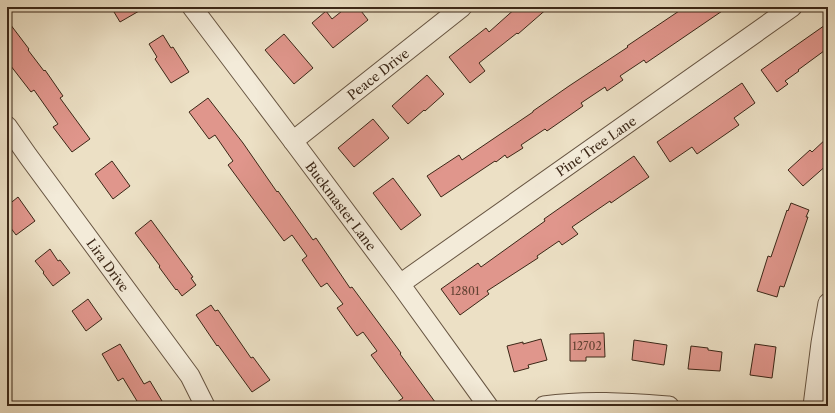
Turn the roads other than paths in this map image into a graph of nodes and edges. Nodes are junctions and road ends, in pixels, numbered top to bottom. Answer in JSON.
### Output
{"nodes":[{"id":1,"x":192,"y":7,"type":"edge"},
{"id":2,"x":462,"y":7,"type":"edge"},
{"id":3,"x":792,"y":7,"type":"edge"},
{"id":4,"x":7,"y":126,"type":"edge"},
{"id":5,"x":293,"y":141,"type":"junction"},
{"id":6,"x":400,"y":284,"type":"junction"},
{"id":7,"x":828,"y":303,"type":"edge"},
{"id":8,"x":205,"y":406,"type":"edge"},
{"id":9,"x":488,"y":406,"type":"edge"},
{"id":10,"x":544,"y":406,"type":"edge"},
{"id":11,"x":669,"y":406,"type":"edge"},
{"id":12,"x":813,"y":406,"type":"edge"}],
"edges":[{"from":1,"to":5,"type":"street","name":"Buckmaster Lane"},
{"from":2,"to":5,"type":"street","name":"Peace Drive"},
{"from":3,"to":6,"type":"street","name":"Pine Tree Lane"},
{"from":4,"to":8,"type":"street","name":"Lira Drive"},
{"from":5,"to":6,"type":"street","name":"Buckmaster Lane"},
{"from":6,"to":9,"type":"street","name":"Buckmaster Lane"},
{"from":7,"to":12,"type":"street"},
{"from":10,"to":11,"type":"street"}]}
